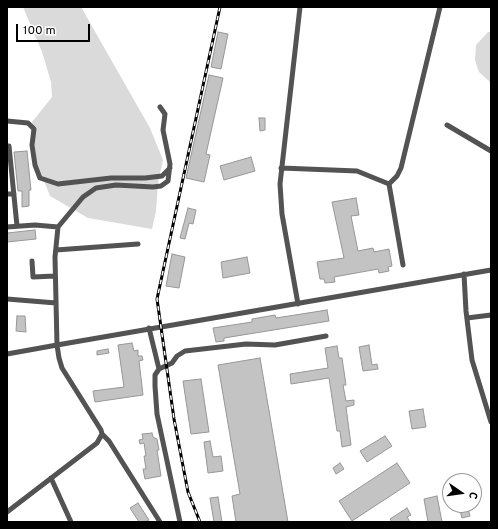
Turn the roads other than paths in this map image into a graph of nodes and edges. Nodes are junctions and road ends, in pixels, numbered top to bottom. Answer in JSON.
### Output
{"nodes":[{"id":1,"x":300,"y":7,"type":"edge"},
{"id":2,"x":440,"y":7,"type":"edge"},
{"id":3,"x":160,"y":107,"type":"dead end"},
{"id":4,"x":7,"y":121,"type":"edge"},
{"id":5,"x":447,"y":125,"type":"dead end"},
{"id":6,"x":7,"y":146,"type":"edge"},
{"id":7,"x":491,"y":152,"type":"edge"},
{"id":8,"x":170,"y":168,"type":"junction"},
{"id":9,"x":281,"y":168,"type":"junction"},
{"id":10,"x":389,"y":184,"type":"junction"},
{"id":11,"x":7,"y":194,"type":"edge"},
{"id":12,"x":14,"y":194,"type":"junction"},
{"id":13,"x":7,"y":226,"type":"edge"},
{"id":14,"x":17,"y":226,"type":"junction"},
{"id":15,"x":58,"y":227,"type":"junction"},
{"id":16,"x":138,"y":244,"type":"dead end"},
{"id":17,"x":56,"y":250,"type":"junction"},
{"id":18,"x":32,"y":261,"type":"dead end"},
{"id":19,"x":403,"y":265,"type":"dead end"},
{"id":20,"x":491,"y":270,"type":"edge"},
{"id":21,"x":464,"y":274,"type":"junction"},
{"id":22,"x":55,"y":276,"type":"junction"},
{"id":23,"x":7,"y":299,"type":"edge"},
{"id":24,"x":56,"y":303,"type":"junction"},
{"id":25,"x":298,"y":304,"type":"junction"},
{"id":26,"x":491,"y":315,"type":"edge"},
{"id":27,"x":467,"y":318,"type":"junction"},
{"id":28,"x":149,"y":328,"type":"junction"},
{"id":29,"x":326,"y":336,"type":"dead end"},
{"id":30,"x":57,"y":345,"type":"junction"},
{"id":31,"x":7,"y":354,"type":"edge"},
{"id":32,"x":159,"y":369,"type":"junction"},
{"id":33,"x":491,"y":422,"type":"edge"},
{"id":34,"x":102,"y":434,"type":"junction"},
{"id":35,"x":51,"y":478,"type":"junction"},
{"id":36,"x":9,"y":511,"type":"edge"},
{"id":37,"x":71,"y":522,"type":"edge"},
{"id":38,"x":160,"y":522,"type":"edge"},
{"id":39,"x":180,"y":522,"type":"edge"}],
"edges":[{"from":1,"to":9,"type":"street"},
{"from":2,"to":10,"type":"street"},
{"from":3,"to":8,"type":"street"},
{"from":4,"to":8,"type":"street"},
{"from":5,"to":7,"type":"street"},
{"from":6,"to":12,"type":"street"},
{"from":8,"to":15,"type":"street"},
{"from":9,"to":10,"type":"street"},
{"from":9,"to":25,"type":"street"},
{"from":10,"to":19,"type":"street"},
{"from":11,"to":12,"type":"street"},
{"from":12,"to":14,"type":"street"},
{"from":13,"to":14,"type":"street"},
{"from":14,"to":15,"type":"street"},
{"from":15,"to":17,"type":"street"},
{"from":16,"to":17,"type":"street"},
{"from":17,"to":22,"type":"street"},
{"from":18,"to":22,"type":"street"},
{"from":20,"to":21,"type":"street"},
{"from":21,"to":25,"type":"street"},
{"from":21,"to":27,"type":"street"},
{"from":22,"to":24,"type":"street"},
{"from":23,"to":24,"type":"street"},
{"from":24,"to":30,"type":"street"},
{"from":25,"to":28,"type":"street"},
{"from":26,"to":27,"type":"street"},
{"from":27,"to":33,"type":"street"},
{"from":28,"to":30,"type":"street"},
{"from":28,"to":32,"type":"street"},
{"from":29,"to":32,"type":"street"},
{"from":30,"to":31,"type":"street"},
{"from":30,"to":34,"type":"street"},
{"from":32,"to":39,"type":"street"},
{"from":34,"to":35,"type":"street"},
{"from":34,"to":38,"type":"street"},
{"from":35,"to":36,"type":"street"},
{"from":35,"to":37,"type":"street"}]}
